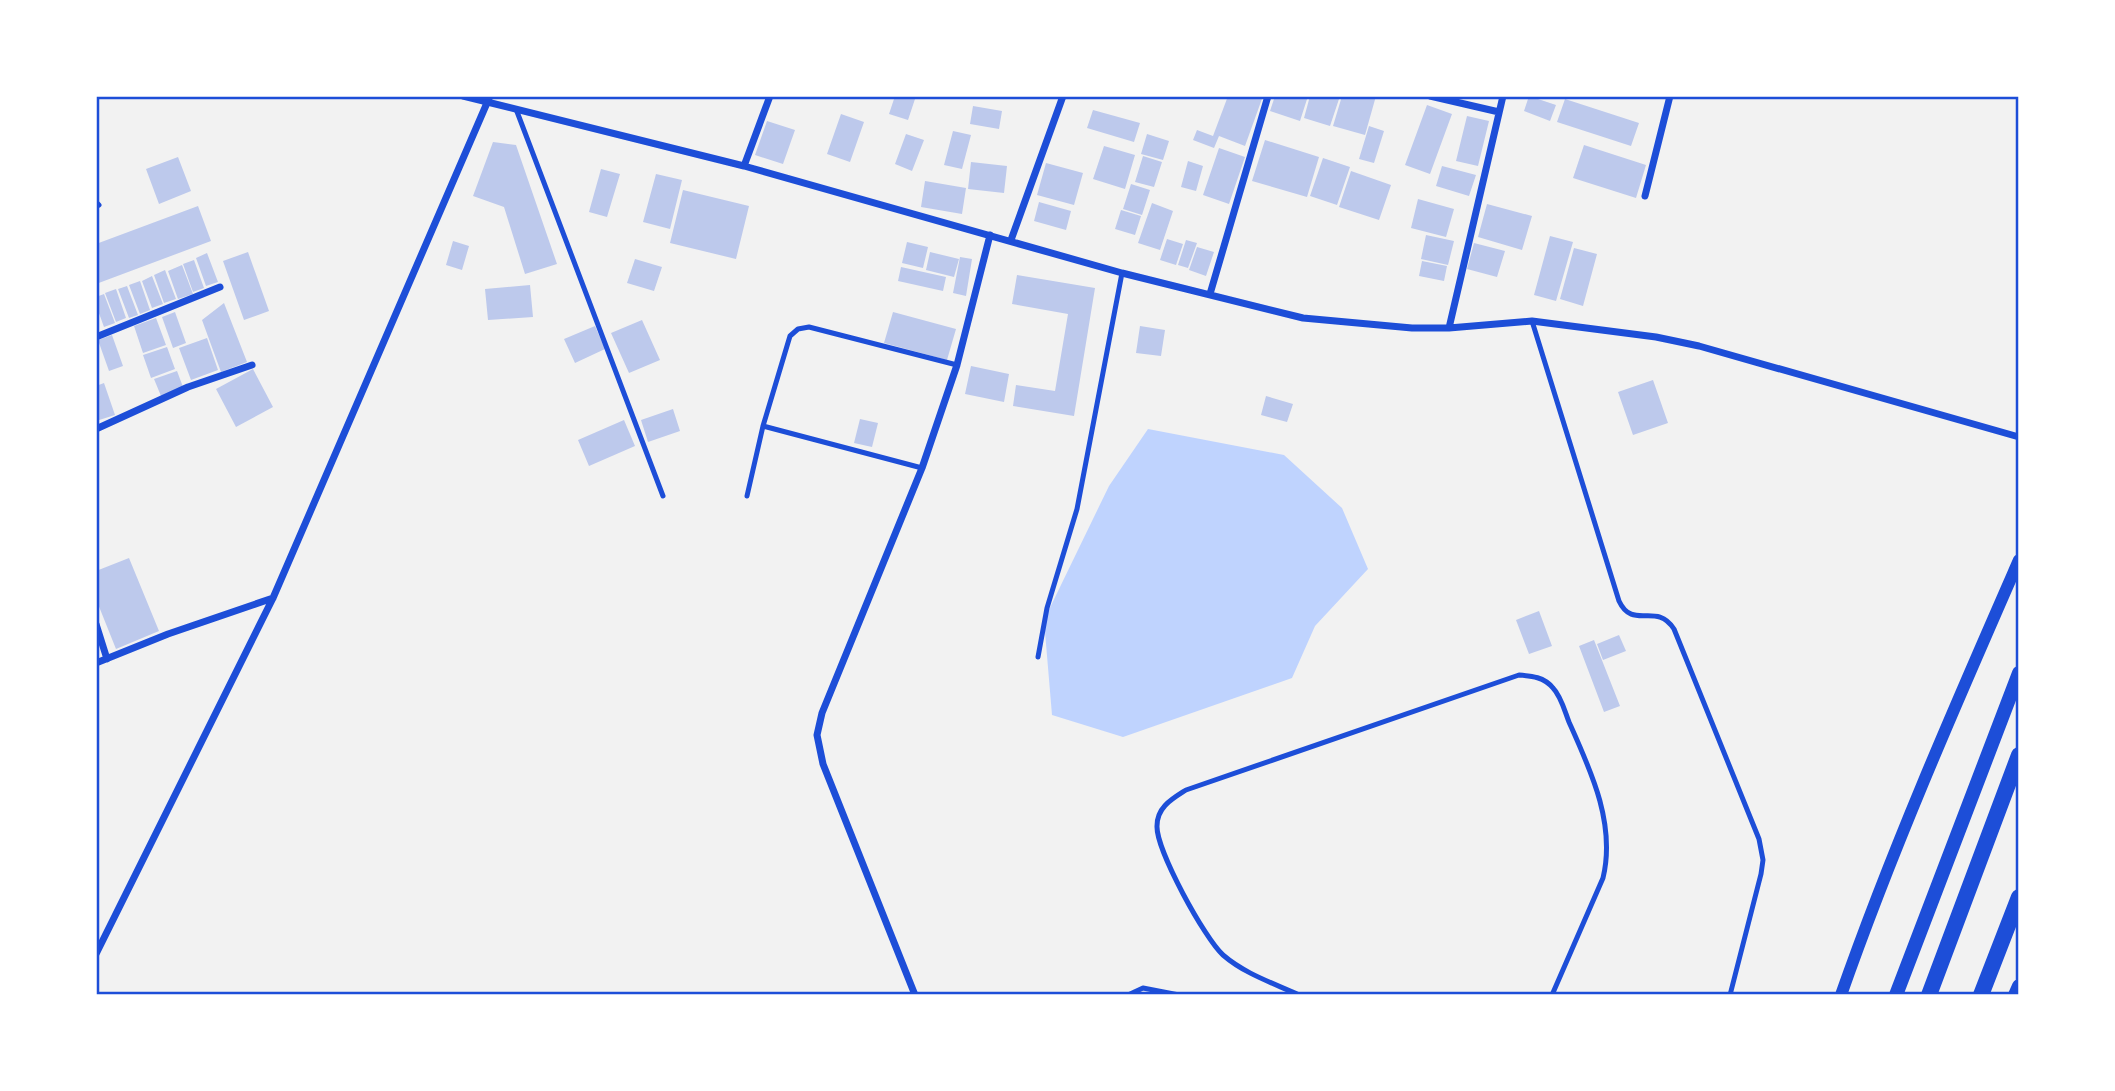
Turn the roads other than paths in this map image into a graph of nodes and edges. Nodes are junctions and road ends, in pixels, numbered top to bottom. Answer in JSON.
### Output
{"nodes":[{"id":1,"x":463,"y":96,"type":"edge"},
{"id":2,"x":770,"y":96,"type":"edge"},
{"id":3,"x":1063,"y":96,"type":"edge"},
{"id":4,"x":1268,"y":96,"type":"edge"},
{"id":5,"x":1430,"y":96,"type":"edge"},
{"id":6,"x":1503,"y":96,"type":"edge"},
{"id":7,"x":1670,"y":96,"type":"edge"},
{"id":8,"x":488,"y":99,"type":"edge"},
{"id":9,"x":516,"y":110,"type":"junction"},
{"id":10,"x":1499,"y":112,"type":"junction"},
{"id":11,"x":744,"y":166,"type":"junction"},
{"id":12,"x":1645,"y":197,"type":"dead end"},
{"id":13,"x":990,"y":235,"type":"junction"},
{"id":14,"x":1011,"y":240,"type":"junction"},
{"id":15,"x":1122,"y":273,"type":"junction"},
{"id":16,"x":220,"y":287,"type":"dead end"},
{"id":17,"x":1210,"y":294,"type":"junction"},
{"id":18,"x":1532,"y":321,"type":"junction"},
{"id":19,"x":1449,"y":328,"type":"junction"},
{"id":20,"x":96,"y":337,"type":"edge"},
{"id":21,"x":252,"y":365,"type":"dead end"},
{"id":22,"x":957,"y":365,"type":"junction"},
{"id":23,"x":763,"y":426,"type":"junction"},
{"id":24,"x":96,"y":429,"type":"edge"},
{"id":25,"x":2019,"y":437,"type":"edge"},
{"id":26,"x":922,"y":468,"type":"junction"},
{"id":27,"x":663,"y":496,"type":"dead end"},
{"id":28,"x":747,"y":496,"type":"dead end"},
{"id":29,"x":2019,"y":560,"type":"edge"},
{"id":30,"x":273,"y":598,"type":"junction"},
{"id":31,"x":96,"y":624,"type":"edge"},
{"id":32,"x":1038,"y":657,"type":"dead end"},
{"id":33,"x":107,"y":659,"type":"junction"},
{"id":34,"x":96,"y":663,"type":"edge"},
{"id":35,"x":2019,"y":673,"type":"edge"},
{"id":36,"x":2019,"y":755,"type":"edge"},
{"id":37,"x":2019,"y":897,"type":"edge"},
{"id":38,"x":96,"y":954,"type":"edge"},
{"id":39,"x":2019,"y":986,"type":"edge"},
{"id":40,"x":915,"y":995,"type":"edge"},
{"id":41,"x":1128,"y":995,"type":"edge"},
{"id":42,"x":1179,"y":995,"type":"edge"},
{"id":43,"x":1299,"y":995,"type":"edge"},
{"id":44,"x":1552,"y":995,"type":"edge"},
{"id":45,"x":1730,"y":995,"type":"edge"},
{"id":46,"x":1841,"y":995,"type":"edge"},
{"id":47,"x":1896,"y":995,"type":"edge"},
{"id":48,"x":1929,"y":995,"type":"edge"},
{"id":49,"x":1981,"y":995,"type":"edge"},
{"id":50,"x":2015,"y":995,"type":"edge"}],
"edges":[{"from":1,"to":8,"type":"street"},
{"from":2,"to":11,"type":"street"},
{"from":3,"to":14,"type":"street"},
{"from":4,"to":17,"type":"street"},
{"from":5,"to":10,"type":"street"},
{"from":6,"to":10,"type":"street"},
{"from":7,"to":12,"type":"street"},
{"from":8,"to":9,"type":"street"},
{"from":8,"to":30,"type":"street"},
{"from":9,"to":11,"type":"street"},
{"from":9,"to":27,"type":"lane"},
{"from":10,"to":19,"type":"street"},
{"from":11,"to":13,"type":"street"},
{"from":13,"to":14,"type":"street"},
{"from":13,"to":22,"type":"street"},
{"from":14,"to":15,"type":"street"},
{"from":15,"to":17,"type":"street"},
{"from":15,"to":32,"type":"lane"},
{"from":16,"to":20,"type":"street"},
{"from":17,"to":19,"type":"street"},
{"from":18,"to":19,"type":"street"},
{"from":18,"to":25,"type":"street"},
{"from":18,"to":45,"type":"lane"},
{"from":21,"to":24,"type":"street"},
{"from":22,"to":23,"type":"lane"},
{"from":22,"to":26,"type":"street"},
{"from":23,"to":26,"type":"lane"},
{"from":23,"to":28,"type":"lane"},
{"from":26,"to":40,"type":"street"},
{"from":29,"to":46,"type":"street"},
{"from":30,"to":33,"type":"street"},
{"from":30,"to":38,"type":"street"},
{"from":31,"to":33,"type":"street"},
{"from":33,"to":34,"type":"street"},
{"from":35,"to":47,"type":"main road"},
{"from":36,"to":48,"type":"highway"},
{"from":37,"to":49,"type":"highway"},
{"from":39,"to":50,"type":"main road"},
{"from":41,"to":42,"type":"lane"},
{"from":43,"to":44,"type":"lane"}]}
